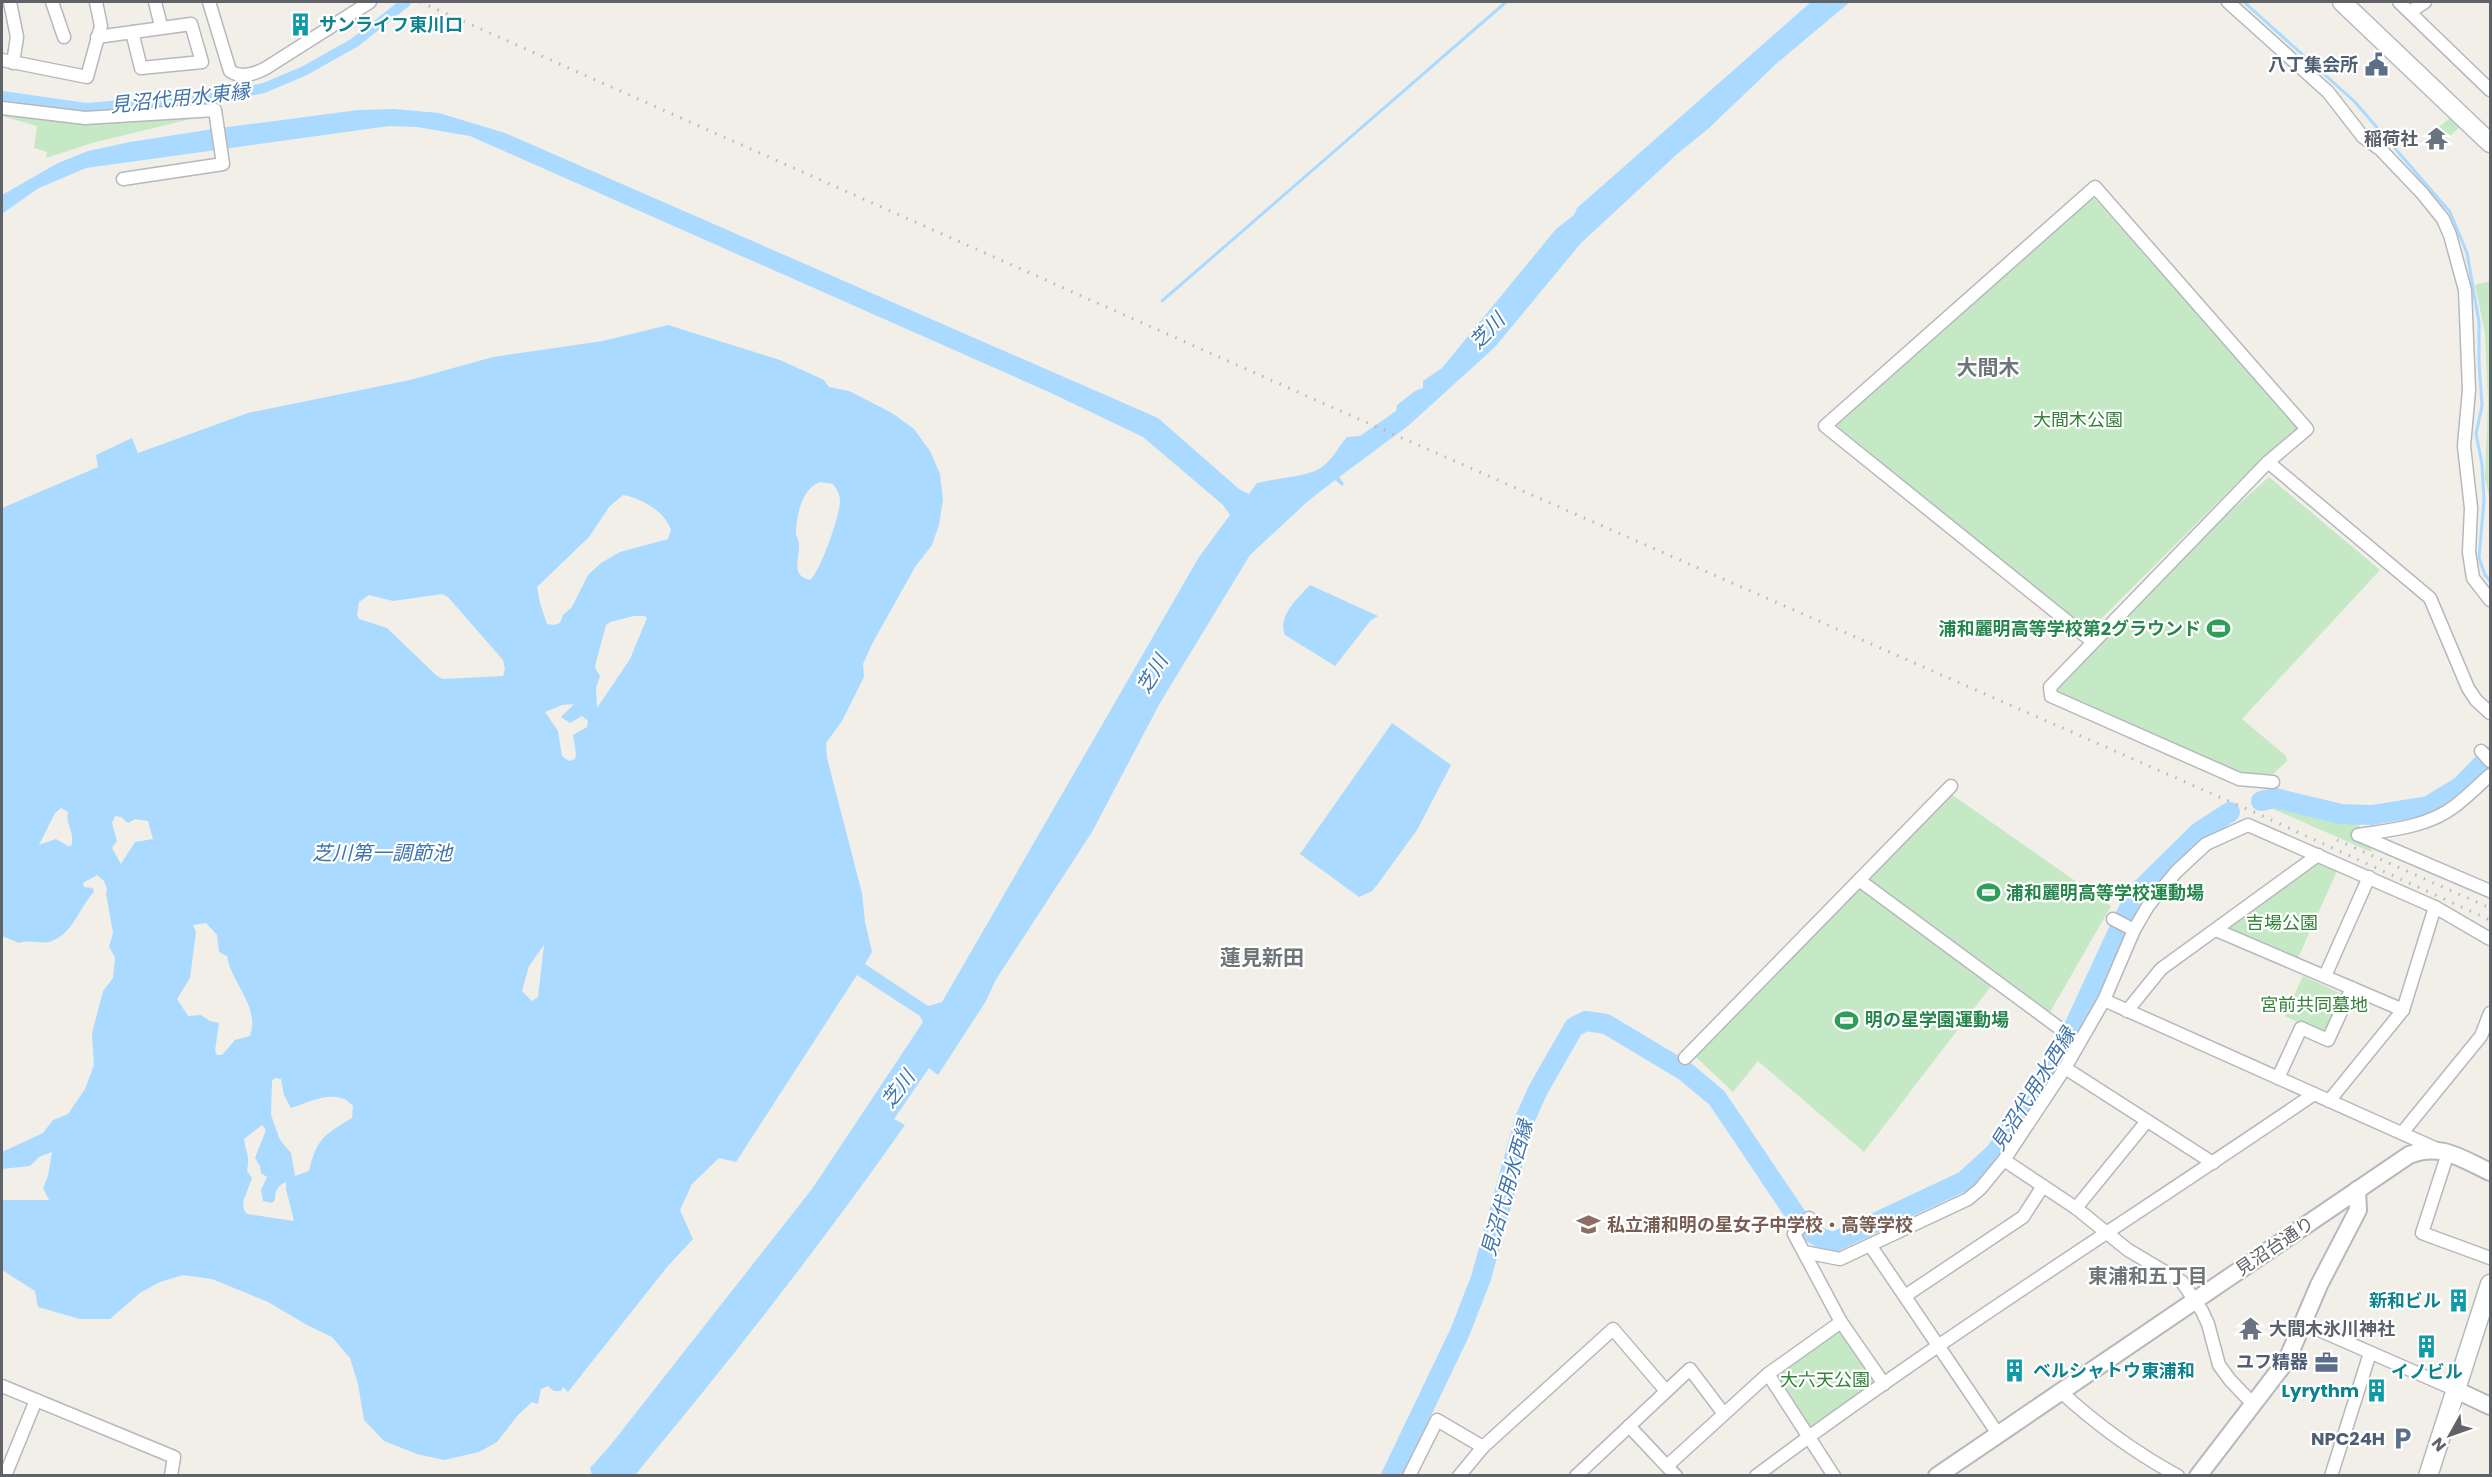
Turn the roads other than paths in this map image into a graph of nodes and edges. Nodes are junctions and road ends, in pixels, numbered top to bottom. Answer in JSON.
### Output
{"nodes":[{"id":1,"x":10,"y":2,"type":"edge"},
{"id":2,"x":52,"y":2,"type":"edge"},
{"id":3,"x":96,"y":2,"type":"edge"},
{"id":4,"x":154,"y":2,"type":"edge"},
{"id":5,"x":209,"y":2,"type":"edge"},
{"id":6,"x":370,"y":2,"type":"edge"},
{"id":7,"x":2228,"y":2,"type":"edge"},
{"id":8,"x":2342,"y":2,"type":"edge"},
{"id":9,"x":2399,"y":2,"type":"edge"},
{"id":10,"x":2424,"y":2,"type":"edge"},
{"id":11,"x":2410,"y":12,"type":"junction"},
{"id":12,"x":161,"y":26,"type":"junction"},
{"id":13,"x":132,"y":32,"type":"junction"},
{"id":14,"x":64,"y":37,"type":"dead end"},
{"id":15,"x":97,"y":37,"type":"junction"},
{"id":16,"x":7,"y":62,"type":"edge"},
{"id":17,"x":2490,"y":90,"type":"edge"},
{"id":18,"x":2,"y":108,"type":"edge"},
{"id":19,"x":2490,"y":143,"type":"edge"},
{"id":20,"x":123,"y":179,"type":"dead end"},
{"id":21,"x":2268,"y":462,"type":"junction"},
{"id":22,"x":2490,"y":600,"type":"edge"},
{"id":23,"x":2093,"y":642,"type":"junction"},
{"id":24,"x":2490,"y":713,"type":"edge"},
{"id":25,"x":2481,"y":751,"type":"dead end"},
{"id":26,"x":2490,"y":761,"type":"edge"},
{"id":27,"x":2490,"y":775,"type":"edge"},
{"id":28,"x":2273,"y":782,"type":"dead end"},
{"id":29,"x":1951,"y":786,"type":"dead end"},
{"id":30,"x":2318,"y":855,"type":"junction"},
{"id":31,"x":2369,"y":877,"type":"junction"},
{"id":32,"x":1859,"y":880,"type":"junction"},
{"id":33,"x":2490,"y":891,"type":"edge"},
{"id":34,"x":2435,"y":907,"type":"junction"},
{"id":35,"x":2113,"y":919,"type":"dead end"},
{"id":36,"x":2134,"y":930,"type":"junction"},
{"id":37,"x":2216,"y":930,"type":"junction"},
{"id":38,"x":2490,"y":939,"type":"edge"},
{"id":39,"x":2325,"y":976,"type":"junction"},
{"id":40,"x":2352,"y":988,"type":"junction"},
{"id":41,"x":2104,"y":1000,"type":"junction"},
{"id":42,"x":2403,"y":1010,"type":"junction"},
{"id":43,"x":2127,"y":1011,"type":"junction"},
{"id":44,"x":2490,"y":1013,"type":"edge"},
{"id":45,"x":2062,"y":1030,"type":"dead end"},
{"id":46,"x":1685,"y":1058,"type":"dead end"},
{"id":47,"x":2065,"y":1068,"type":"junction"},
{"id":48,"x":2278,"y":1078,"type":"junction"},
{"id":49,"x":2314,"y":1094,"type":"junction"},
{"id":50,"x":2329,"y":1101,"type":"junction"},
{"id":51,"x":2147,"y":1121,"type":"junction"},
{"id":52,"x":2402,"y":1133,"type":"junction"},
{"id":53,"x":2443,"y":1151,"type":"junction"},
{"id":54,"x":2004,"y":1160,"type":"junction"},
{"id":55,"x":2213,"y":1163,"type":"junction"},
{"id":56,"x":2490,"y":1172,"type":"edge"},
{"id":57,"x":2043,"y":1186,"type":"junction"},
{"id":58,"x":2357,"y":1190,"type":"junction"},
{"id":59,"x":2076,"y":1208,"type":"junction"},
{"id":60,"x":1809,"y":1218,"type":"dead end"},
{"id":61,"x":2109,"y":1233,"type":"junction"},
{"id":62,"x":1870,"y":1245,"type":"junction"},
{"id":63,"x":1804,"y":1252,"type":"junction"},
{"id":64,"x":2490,"y":1258,"type":"edge"},
{"id":65,"x":2490,"y":1284,"type":"edge"},
{"id":66,"x":1905,"y":1296,"type":"junction"},
{"id":67,"x":2195,"y":1300,"type":"junction"},
{"id":68,"x":1842,"y":1322,"type":"junction"},
{"id":69,"x":2303,"y":1323,"type":"junction"},
{"id":70,"x":1940,"y":1346,"type":"junction"},
{"id":71,"x":2370,"y":1353,"type":"junction"},
{"id":72,"x":1768,"y":1374,"type":"junction"},
{"id":73,"x":1884,"y":1384,"type":"junction"},
{"id":74,"x":2,"y":1386,"type":"edge"},
{"id":75,"x":2456,"y":1390,"type":"junction"},
{"id":76,"x":1666,"y":1391,"type":"junction"},
{"id":77,"x":2060,"y":1391,"type":"junction"},
{"id":78,"x":36,"y":1400,"type":"junction"},
{"id":79,"x":2253,"y":1404,"type":"junction"},
{"id":80,"x":2490,"y":1406,"type":"edge"},
{"id":81,"x":1724,"y":1414,"type":"junction"},
{"id":82,"x":1629,"y":1426,"type":"junction"},
{"id":83,"x":1998,"y":1434,"type":"junction"},
{"id":84,"x":1809,"y":1436,"type":"junction"},
{"id":85,"x":1483,"y":1447,"type":"junction"},
{"id":86,"x":1667,"y":1466,"type":"junction"},
{"id":87,"x":5,"y":1476,"type":"edge"},
{"id":88,"x":171,"y":1476,"type":"edge"},
{"id":89,"x":1409,"y":1476,"type":"edge"},
{"id":90,"x":1459,"y":1476,"type":"edge"},
{"id":91,"x":1576,"y":1476,"type":"edge"},
{"id":92,"x":1676,"y":1476,"type":"edge"},
{"id":93,"x":1756,"y":1476,"type":"edge"},
{"id":94,"x":1834,"y":1476,"type":"edge"},
{"id":95,"x":1937,"y":1476,"type":"edge"},
{"id":96,"x":2178,"y":1476,"type":"edge"},
{"id":97,"x":2198,"y":1476,"type":"edge"},
{"id":98,"x":2331,"y":1476,"type":"edge"},
{"id":99,"x":2428,"y":1476,"type":"edge"}],
"edges":[{"from":1,"to":16,"type":"street"},
{"from":2,"to":14,"type":"street"},
{"from":3,"to":15,"type":"street"},
{"from":4,"to":12,"type":"street"},
{"from":5,"to":6,"type":"street"},
{"from":7,"to":22,"type":"street"},
{"from":8,"to":19,"type":"main road"},
{"from":9,"to":11,"type":"street"},
{"from":10,"to":11,"type":"street"},
{"from":11,"to":17,"type":"street"},
{"from":12,"to":13,"type":"street"},
{"from":12,"to":13,"type":"street"},
{"from":13,"to":15,"type":"street"},
{"from":15,"to":16,"type":"street"},
{"from":18,"to":20,"type":"street"},
{"from":21,"to":23,"type":"street"},
{"from":21,"to":23,"type":"street"},
{"from":21,"to":24,"type":"street"},
{"from":23,"to":28,"type":"street"},
{"from":25,"to":26,"type":"street"},
{"from":27,"to":33,"type":"street"},
{"from":29,"to":32,"type":"street"},
{"from":30,"to":31,"type":"street"},
{"from":30,"to":36,"type":"street"},
{"from":30,"to":37,"type":"street"},
{"from":31,"to":34,"type":"street"},
{"from":31,"to":39,"type":"street"},
{"from":32,"to":45,"type":"street"},
{"from":32,"to":46,"type":"street"},
{"from":34,"to":38,"type":"street"},
{"from":34,"to":42,"type":"street"},
{"from":35,"to":36,"type":"street"},
{"from":36,"to":41,"type":"street"},
{"from":37,"to":39,"type":"street"},
{"from":37,"to":43,"type":"street"},
{"from":39,"to":40,"type":"street"},
{"from":40,"to":42,"type":"street"},
{"from":40,"to":48,"type":"street"},
{"from":41,"to":43,"type":"street"},
{"from":41,"to":47,"type":"street"},
{"from":42,"to":50,"type":"street"},
{"from":43,"to":48,"type":"street"},
{"from":44,"to":52,"type":"street"},
{"from":47,"to":51,"type":"street"},
{"from":47,"to":54,"type":"street"},
{"from":48,"to":49,"type":"street"},
{"from":49,"to":50,"type":"street"},
{"from":49,"to":55,"type":"street"},
{"from":50,"to":52,"type":"street"},
{"from":51,"to":55,"type":"street"},
{"from":51,"to":59,"type":"street"},
{"from":52,"to":53,"type":"street"},
{"from":53,"to":56,"type":"street"},
{"from":53,"to":58,"type":"street","name":"見沼台通り"},
{"from":53,"to":64,"type":"street"},
{"from":54,"to":57,"type":"street"},
{"from":54,"to":62,"type":"street"},
{"from":55,"to":61,"type":"street"},
{"from":57,"to":59,"type":"street"},
{"from":57,"to":66,"type":"street"},
{"from":58,"to":67,"type":"street","name":"見沼台通り"},
{"from":58,"to":69,"type":"street"},
{"from":59,"to":61,"type":"street"},
{"from":60,"to":63,"type":"street"},
{"from":61,"to":67,"type":"street"},
{"from":61,"to":70,"type":"street"},
{"from":62,"to":63,"type":"street"},
{"from":62,"to":66,"type":"street"},
{"from":63,"to":68,"type":"street"},
{"from":65,"to":75,"type":"main road"},
{"from":66,"to":70,"type":"street"},
{"from":67,"to":77,"type":"street","name":"見沼台通り"},
{"from":67,"to":79,"type":"street"},
{"from":68,"to":72,"type":"street"},
{"from":68,"to":73,"type":"street"},
{"from":69,"to":71,"type":"street"},
{"from":69,"to":79,"type":"street"},
{"from":70,"to":73,"type":"street"},
{"from":70,"to":83,"type":"street"},
{"from":71,"to":75,"type":"street"},
{"from":71,"to":98,"type":"street"},
{"from":72,"to":81,"type":"street"},
{"from":72,"to":84,"type":"street"},
{"from":73,"to":84,"type":"street"},
{"from":74,"to":78,"type":"street"},
{"from":75,"to":80,"type":"street"},
{"from":75,"to":99,"type":"main road"},
{"from":76,"to":81,"type":"street"},
{"from":76,"to":82,"type":"street"},
{"from":76,"to":85,"type":"street"},
{"from":77,"to":83,"type":"street","name":"見沼台通り"},
{"from":77,"to":96,"type":"street"},
{"from":78,"to":87,"type":"street"},
{"from":78,"to":88,"type":"street"},
{"from":79,"to":97,"type":"street"},
{"from":81,"to":86,"type":"street"},
{"from":82,"to":86,"type":"street"},
{"from":82,"to":91,"type":"street"},
{"from":83,"to":95,"type":"street","name":"見沼台通り"},
{"from":84,"to":93,"type":"street"},
{"from":84,"to":94,"type":"street"},
{"from":85,"to":89,"type":"street"},
{"from":85,"to":90,"type":"street"},
{"from":86,"to":92,"type":"street"}]}
